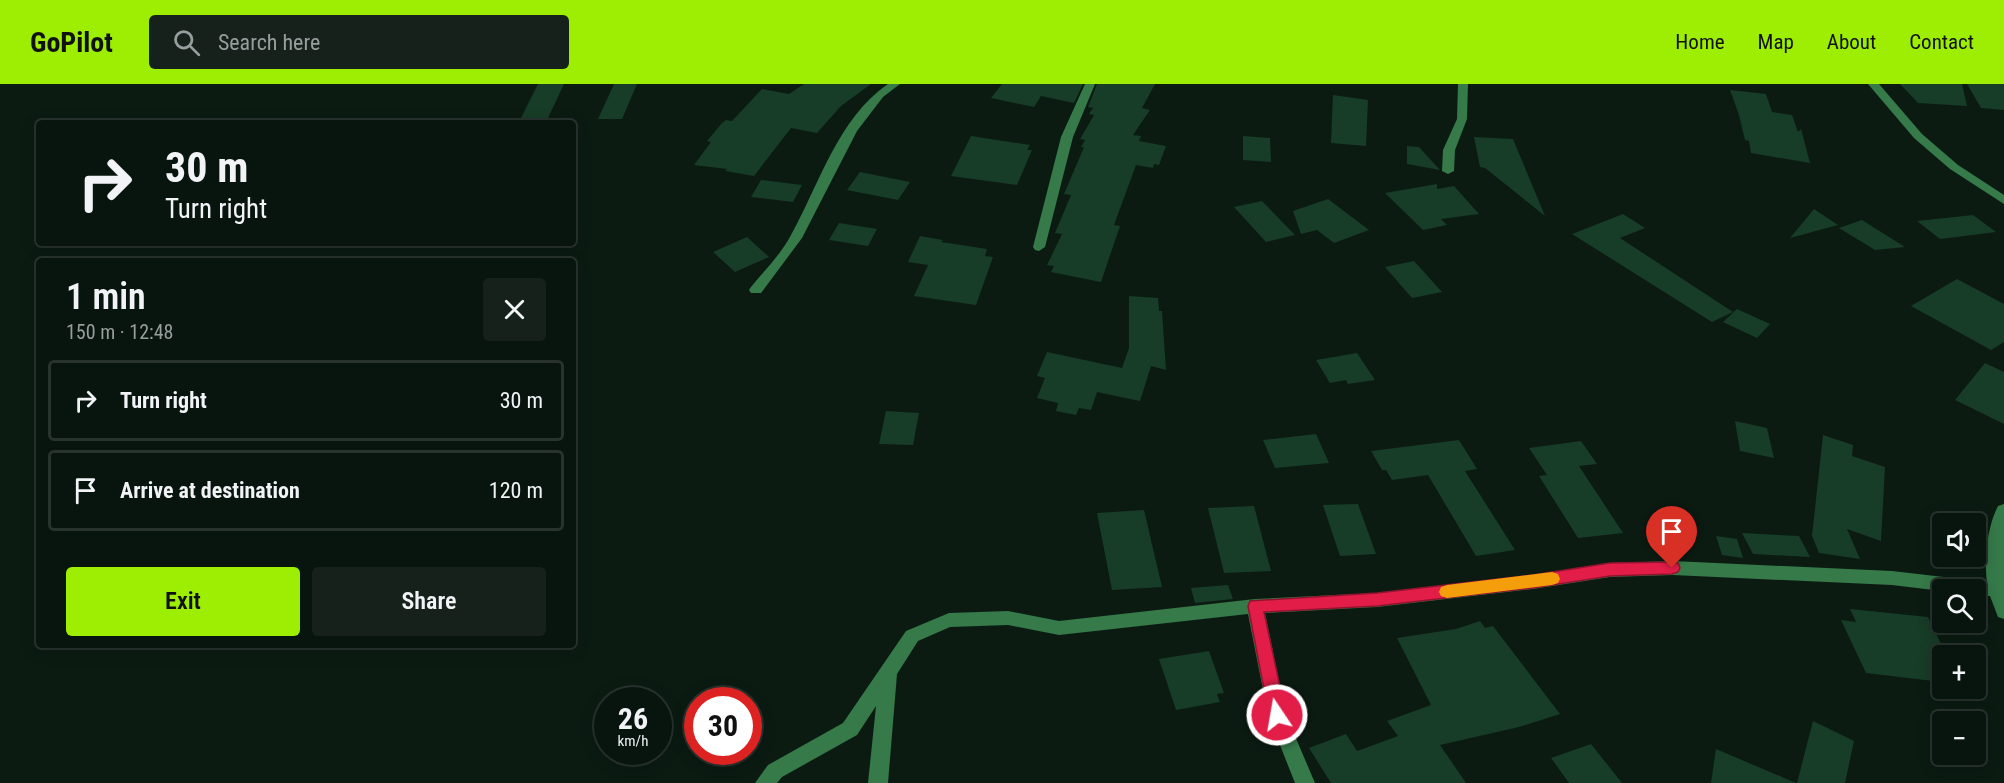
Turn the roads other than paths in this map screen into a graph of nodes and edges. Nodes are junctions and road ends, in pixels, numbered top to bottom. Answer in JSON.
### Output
{"nodes":[{"id":1,"x":895,"y":84,"type":"edge"},
{"id":2,"x":1090,"y":84,"type":"edge"},
{"id":3,"x":1463,"y":84,"type":"edge"},
{"id":4,"x":1873,"y":84,"type":"edge"},
{"id":5,"x":1448,"y":171,"type":"dead end"},
{"id":6,"x":2004,"y":200,"type":"edge"},
{"id":7,"x":1039,"y":247,"type":"dead end"},
{"id":8,"x":756,"y":290,"type":"dead end"},
{"id":9,"x":2004,"y":510,"type":"edge"},
{"id":10,"x":1994,"y":590,"type":"junction"},
{"id":11,"x":1255,"y":606,"type":"junction"},
{"id":12,"x":2004,"y":612,"type":"edge"},
{"id":13,"x":888,"y":672,"type":"junction"},
{"id":14,"x":765,"y":783,"type":"edge"},
{"id":15,"x":878,"y":783,"type":"edge"},
{"id":16,"x":1305,"y":783,"type":"edge"}],
"edges":[{"from":1,"to":8,"type":"street"},
{"from":2,"to":7,"type":"street"},
{"from":3,"to":5,"type":"street"},
{"from":4,"to":6,"type":"street"},
{"from":9,"to":10,"type":"street"},
{"from":10,"to":11,"type":"street"},
{"from":10,"to":12,"type":"street"},
{"from":11,"to":13,"type":"street"},
{"from":11,"to":16,"type":"street"},
{"from":13,"to":14,"type":"street"},
{"from":13,"to":15,"type":"street"}]}
